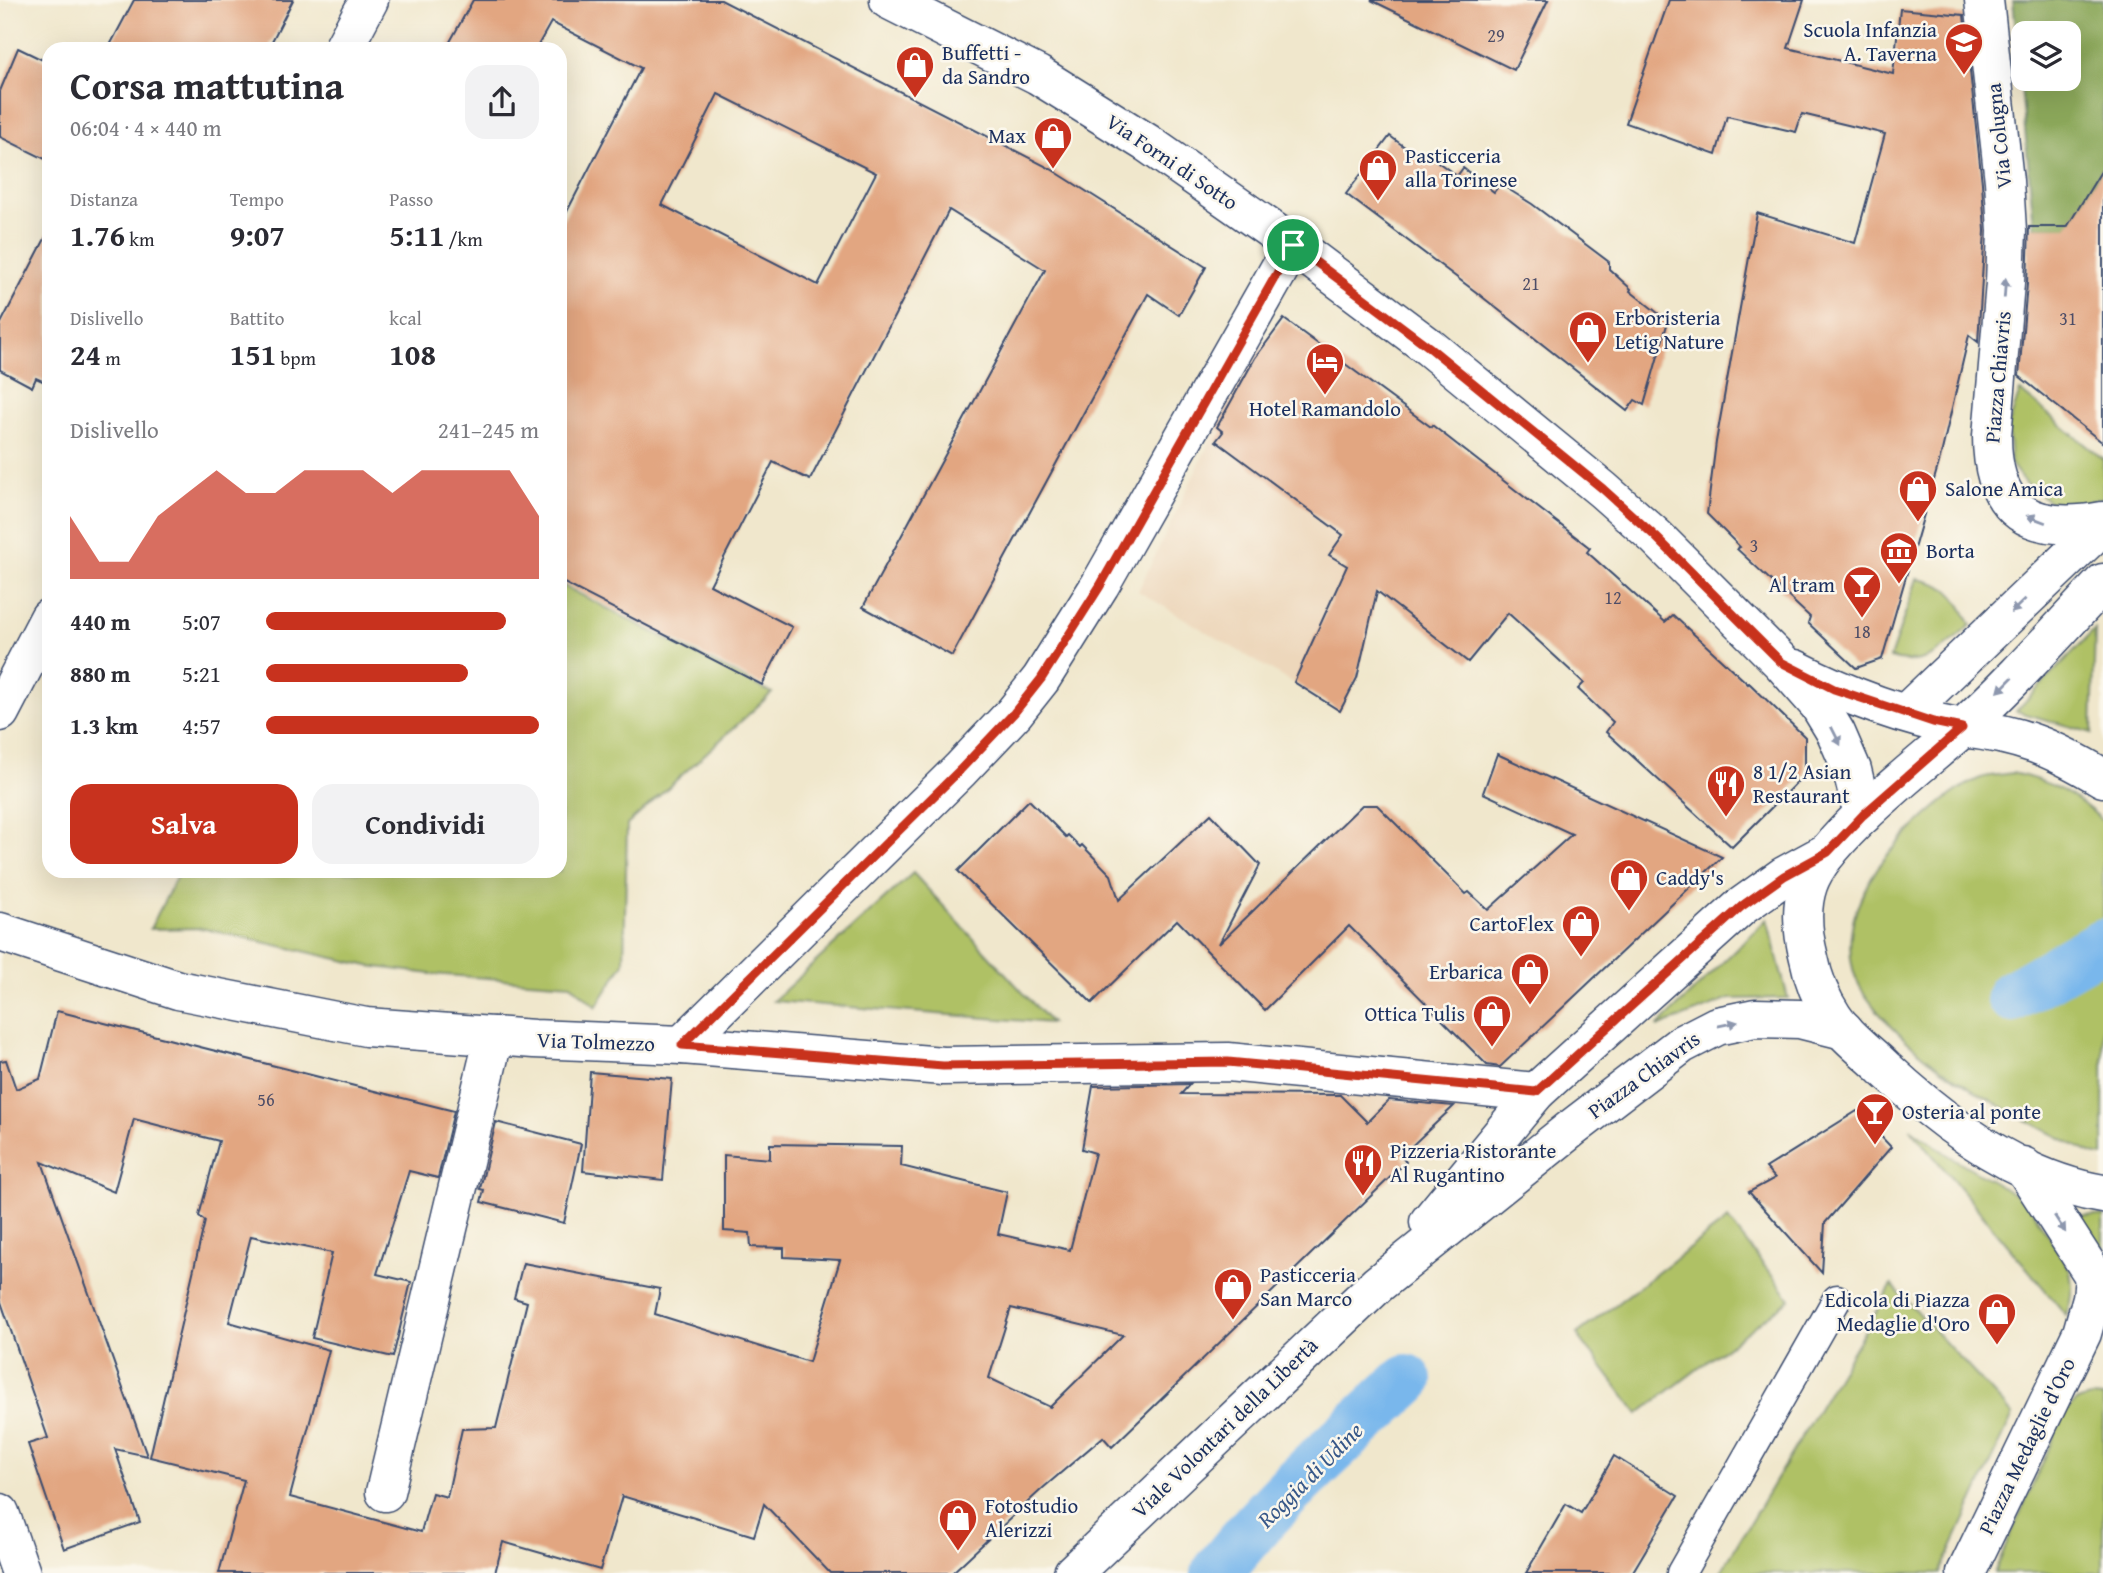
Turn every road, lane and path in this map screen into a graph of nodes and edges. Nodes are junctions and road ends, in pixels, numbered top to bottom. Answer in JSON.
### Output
{"nodes":[{"id":1,"x":369,"y":0,"type":"edge"},
{"id":2,"x":889,"y":0,"type":"edge"},
{"id":3,"x":1984,"y":0,"type":"edge"},
{"id":4,"x":347,"y":42,"type":"edge"},
{"id":5,"x":2007,"y":231,"type":"joint"},
{"id":6,"x":1293,"y":245,"type":"junction"},
{"id":7,"x":2103,"y":523,"type":"edge"},
{"id":8,"x":2103,"y":583,"type":"edge"},
{"id":9,"x":42,"y":631,"type":"edge"},
{"id":10,"x":1781,"y":662,"type":"junction"},
{"id":11,"x":0,"y":712,"type":"edge"},
{"id":12,"x":1906,"y":713,"type":"junction"},
{"id":13,"x":1962,"y":728,"type":"junction"},
{"id":14,"x":2103,"y":778,"type":"edge"},
{"id":15,"x":1863,"y":815,"type":"junction"},
{"id":16,"x":1828,"y":852,"type":"junction"},
{"id":17,"x":0,"y":932,"type":"edge"},
{"id":18,"x":1844,"y":1030,"type":"junction"},
{"id":19,"x":494,"y":1036,"type":"junction"},
{"id":20,"x":682,"y":1045,"type":"junction"},
{"id":21,"x":1536,"y":1092,"type":"junction"},
{"id":22,"x":1570,"y":1129,"type":"joint"},
{"id":23,"x":2022,"y":1166,"type":"junction"},
{"id":24,"x":2103,"y":1194,"type":"edge"},
{"id":25,"x":1378,"y":1284,"type":"junction"},
{"id":26,"x":2099,"y":1284,"type":"edge"},
{"id":27,"x":1837,"y":1299,"type":"dead end"},
{"id":28,"x":385,"y":1492,"type":"dead end"},
{"id":29,"x":0,"y":1513,"type":"edge"},
{"id":30,"x":22,"y":1573,"type":"edge"},
{"id":31,"x":1073,"y":1573,"type":"edge"},
{"id":32,"x":1681,"y":1573,"type":"edge"},
{"id":33,"x":1966,"y":1573,"type":"edge"}],
"edges":[{"from":1,"to":4,"type":"street"},
{"from":2,"to":6,"type":"street","name":"Via Forni di Sotto"},
{"from":3,"to":5,"type":"street","name":"Via Colugna"},
{"from":7,"to":5,"type":"street","name":"Piazza Chiavris","one_way":true},
{"from":6,"to":10,"type":"street","name":"Via Forni di Sotto"},
{"from":6,"to":20,"type":"street"},
{"from":7,"to":12,"type":"street","name":"Piazza Chiavris","one_way":true},
{"from":8,"to":13,"type":"street","name":"Piazza Chiavris","one_way":true},
{"from":9,"to":11,"type":"street"},
{"from":10,"to":12,"type":"street","name":"Via Forni di Sotto"},
{"from":10,"to":15,"type":"street","name":"Via Forni di Sotto","one_way":true},
{"from":12,"to":13,"type":"street","name":"Via Forni di Sotto"},
{"from":13,"to":14,"type":"street"},
{"from":13,"to":15,"type":"street","name":"Piazza Chiavris"},
{"from":15,"to":16,"type":"street","name":"Piazza Chiavris"},
{"from":16,"to":18,"type":"street","name":"Piazza Chiavris"},
{"from":16,"to":21,"type":"street","name":"Piazza Chiavris"},
{"from":17,"to":19,"type":"street","name":"Via Tolmezzo"},
{"from":22,"to":18,"type":"street","name":"Piazza Chiavris","one_way":true},
{"from":18,"to":23,"type":"street","name":"Piazza Chiavris"},
{"from":19,"to":20,"type":"street","name":"Via Tolmezzo"},
{"from":19,"to":28,"type":"street"},
{"from":20,"to":21,"type":"street","name":"Via Tolmezzo"},
{"from":21,"to":25,"type":"street","name":"Viale Volontari della Libertà"},
{"from":22,"to":25,"type":"street","name":"Viale Volontari della Libertà"},
{"from":23,"to":24,"type":"street","name":"Piazza Chiavris"},
{"from":23,"to":26,"type":"street","name":"Piazza Medaglie d'Oro","one_way":true},
{"from":25,"to":31,"type":"street","name":"Viale Volontari della Libertà"},
{"from":26,"to":33,"type":"street","name":"Piazza Medaglie d'Oro"},
{"from":27,"to":32,"type":"lane"},
{"from":29,"to":30,"type":"street"}]}
